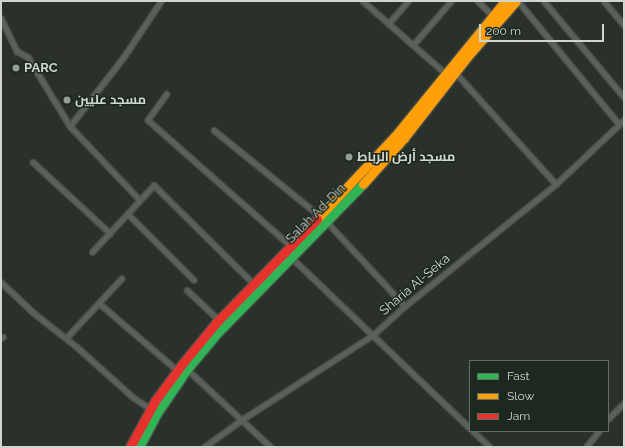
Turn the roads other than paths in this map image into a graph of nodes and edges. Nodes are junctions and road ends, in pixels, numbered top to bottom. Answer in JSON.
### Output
{"nodes":[{"id":1,"x":161,"y":1,"type":"edge"},
{"id":2,"x":363,"y":1,"type":"edge"},
{"id":3,"x":451,"y":1,"type":"edge"},
{"id":4,"x":478,"y":1,"type":"edge"},
{"id":5,"x":504,"y":1,"type":"edge"},
{"id":6,"x":517,"y":1,"type":"edge"},
{"id":7,"x":544,"y":1,"type":"edge"},
{"id":8,"x":604,"y":1,"type":"edge"},
{"id":9,"x":405,"y":2,"type":"edge"},
{"id":10,"x":492,"y":16,"type":"junction"},
{"id":11,"x":1,"y":18,"type":"edge"},
{"id":12,"x":389,"y":24,"type":"junction"},
{"id":13,"x":624,"y":25,"type":"edge"},
{"id":14,"x":413,"y":45,"type":"junction"},
{"id":15,"x":445,"y":73,"type":"junction"},
{"id":16,"x":456,"y":73,"type":"junction"},
{"id":17,"x":167,"y":94,"type":"dead end"},
{"id":18,"x":624,"y":97,"type":"edge"},
{"id":19,"x":624,"y":120,"type":"edge"},
{"id":20,"x":619,"y":124,"type":"junction"},
{"id":21,"x":70,"y":126,"type":"junction"},
{"id":22,"x":214,"y":130,"type":"dead end"},
{"id":23,"x":33,"y":162,"type":"dead end"},
{"id":24,"x":556,"y":184,"type":"junction"},
{"id":25,"x":140,"y":200,"type":"junction"},
{"id":26,"x":128,"y":214,"type":"junction"},
{"id":27,"x":324,"y":219,"type":"junction"},
{"id":28,"x":110,"y":233,"type":"junction"},
{"id":29,"x":291,"y":246,"type":"junction"},
{"id":30,"x":92,"y":252,"type":"dead end"},
{"id":31,"x":291,"y":257,"type":"junction"},
{"id":32,"x":121,"y":279,"type":"dead end"},
{"id":33,"x":194,"y":280,"type":"dead end"},
{"id":34,"x":1,"y":282,"type":"edge"},
{"id":35,"x":254,"y":284,"type":"junction"},
{"id":36,"x":187,"y":290,"type":"dead end"},
{"id":37,"x":99,"y":303,"type":"junction"},
{"id":38,"x":405,"y":306,"type":"junction"},
{"id":39,"x":219,"y":320,"type":"junction"},
{"id":40,"x":373,"y":335,"type":"junction"},
{"id":41,"x":66,"y":338,"type":"junction"},
{"id":42,"x":182,"y":370,"type":"junction"},
{"id":43,"x":624,"y":403,"type":"edge"},
{"id":44,"x":151,"y":409,"type":"junction"},
{"id":45,"x":609,"y":418,"type":"edge"},
{"id":46,"x":243,"y":419,"type":"junction"},
{"id":47,"x":469,"y":427,"type":"edge"},
{"id":48,"x":474,"y":432,"type":"edge"},
{"id":49,"x":597,"y":432,"type":"edge"},
{"id":50,"x":130,"y":447,"type":"edge"},
{"id":51,"x":139,"y":447,"type":"edge"},
{"id":52,"x":204,"y":447,"type":"edge"},
{"id":53,"x":271,"y":447,"type":"edge"},
{"id":54,"x":490,"y":447,"type":"edge"},
{"id":55,"x":586,"y":447,"type":"edge"}],
"edges":[{"from":1,"to":21,"type":"street"},
{"from":2,"to":12,"type":"street"},
{"from":3,"to":14,"type":"street"},
{"from":4,"to":10,"type":"street"},
{"from":5,"to":10,"type":"highway","name":"Salah Ad-Din"},
{"from":6,"to":16,"type":"highway","name":"Salah Ad-Din"},
{"from":6,"to":20,"type":"street"},
{"from":7,"to":18,"type":"street"},
{"from":8,"to":13,"type":"street"},
{"from":9,"to":12,"type":"street"},
{"from":10,"to":15,"type":"highway","name":"Salah Ad-Din"},
{"from":11,"to":21,"type":"street"},
{"from":12,"to":14,"type":"street"},
{"from":14,"to":15,"type":"street"},
{"from":15,"to":27,"type":"highway","name":"Salah Ad-Din"},
{"from":16,"to":24,"type":"street"},
{"from":16,"to":27,"type":"highway","name":"Salah Ad-Din"},
{"from":17,"to":29,"type":"street"},
{"from":19,"to":20,"type":"street","name":"Sharia Al-Seka"},
{"from":20,"to":24,"type":"street","name":"Sharia Al-Seka"},
{"from":21,"to":25,"type":"street"},
{"from":22,"to":27,"type":"street"},
{"from":23,"to":28,"type":"street"},
{"from":24,"to":38,"type":"street","name":"Sharia Al-Seka"},
{"from":25,"to":26,"type":"street"},
{"from":25,"to":35,"type":"street"},
{"from":26,"to":28,"type":"street"},
{"from":26,"to":33,"type":"street"},
{"from":27,"to":29,"type":"highway","name":"Salah Ad-Din"},
{"from":27,"to":31,"type":"highway","name":"Salah Ad-Din"},
{"from":27,"to":38,"type":"street"},
{"from":28,"to":30,"type":"street"},
{"from":29,"to":35,"type":"highway","name":"Salah Ad-Din"},
{"from":31,"to":40,"type":"street"},
{"from":31,"to":42,"type":"highway","name":"Salah Ad-Din"},
{"from":32,"to":37,"type":"street"},
{"from":34,"to":41,"type":"street"},
{"from":35,"to":39,"type":"highway","name":"Salah Ad-Din"},
{"from":36,"to":39,"type":"street"},
{"from":37,"to":41,"type":"street"},
{"from":37,"to":42,"type":"street"},
{"from":38,"to":40,"type":"street","name":"Sharia Al-Seka"},
{"from":39,"to":42,"type":"highway","name":"Salah Ad-Din"},
{"from":40,"to":46,"type":"street","name":"Sharia Al-Seka"},
{"from":40,"to":47,"type":"street"},
{"from":41,"to":44,"type":"street"},
{"from":42,"to":44,"type":"highway","name":"Salah Ad-Din"},
{"from":42,"to":46,"type":"street"},
{"from":42,"to":51,"type":"highway","name":"Salah Ad-Din"},
{"from":43,"to":45,"type":"street"},
{"from":44,"to":50,"type":"highway","name":"Salah Ad-Din"},
{"from":46,"to":52,"type":"street","name":"Sharia Al-Seka"},
{"from":46,"to":53,"type":"street"},
{"from":48,"to":54,"type":"street"},
{"from":49,"to":55,"type":"street"}]}
